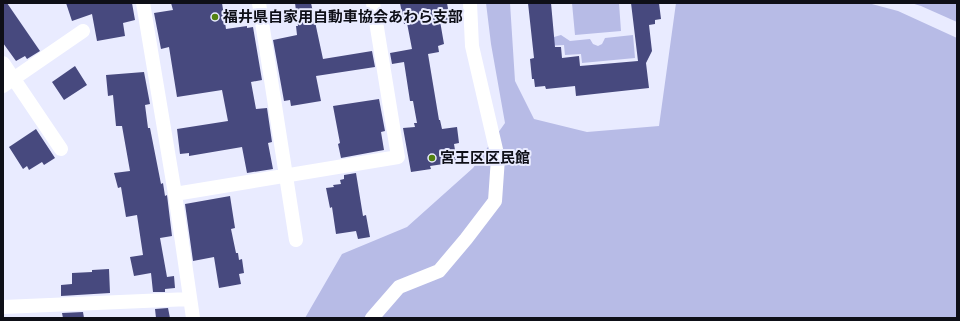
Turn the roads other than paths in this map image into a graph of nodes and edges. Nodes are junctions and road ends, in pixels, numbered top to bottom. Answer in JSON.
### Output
{"nodes":[{"id":1,"x":143,"y":3,"type":"edge"},
{"id":2,"x":258,"y":3,"type":"edge"},
{"id":3,"x":373,"y":3,"type":"edge"},
{"id":4,"x":470,"y":3,"type":"edge"},
{"id":5,"x":83,"y":31,"type":"dead end"},
{"id":6,"x":3,"y":63,"type":"edge"},
{"id":7,"x":8,"y":82,"type":"edge"},
{"id":8,"x":61,"y":149,"type":"dead end"},
{"id":9,"x":286,"y":176,"type":"junction"},
{"id":10,"x":175,"y":194,"type":"junction"},
{"id":11,"x":296,"y":240,"type":"dead end"},
{"id":12,"x":190,"y":299,"type":"junction"},
{"id":13,"x":3,"y":307,"type":"edge"},
{"id":14,"x":193,"y":318,"type":"edge"},
{"id":15,"x":372,"y":318,"type":"edge"}],
"edges":[{"from":1,"to":10,"type":"street"},
{"from":2,"to":9,"type":"street"},
{"from":3,"to":9,"type":"street"},
{"from":4,"to":15,"type":"street"},
{"from":5,"to":7,"type":"street"},
{"from":6,"to":7,"type":"street"},
{"from":7,"to":8,"type":"street"},
{"from":9,"to":10,"type":"street"},
{"from":9,"to":11,"type":"street"},
{"from":10,"to":12,"type":"street"},
{"from":12,"to":13,"type":"street"},
{"from":12,"to":14,"type":"street"}]}
